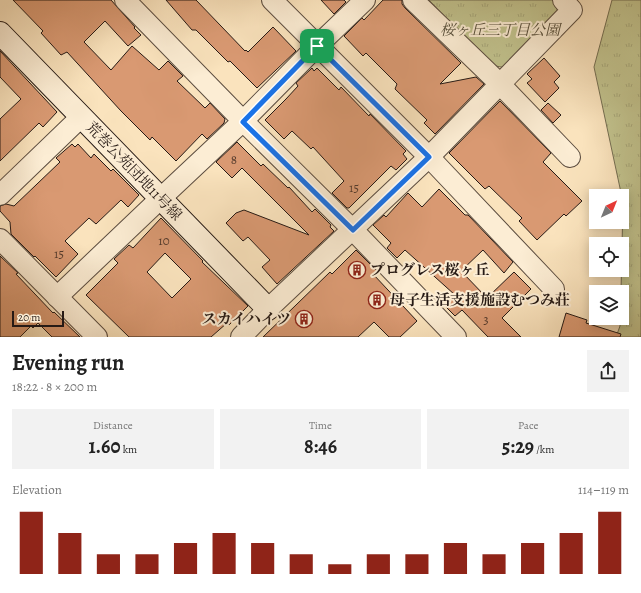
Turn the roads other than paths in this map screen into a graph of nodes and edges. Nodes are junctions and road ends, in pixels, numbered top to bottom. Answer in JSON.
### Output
{"nodes":[{"id":1,"x":125,"y":0,"type":"edge"},
{"id":2,"x":272,"y":0,"type":"edge"},
{"id":3,"x":365,"y":0,"type":"edge"},
{"id":4,"x":414,"y":0,"type":"edge"},
{"id":5,"x":563,"y":0,"type":"edge"},
{"id":6,"x":0,"y":33,"type":"edge"},
{"id":7,"x":317,"y":46,"type":"junction"},
{"id":8,"x":500,"y":84,"type":"junction"},
{"id":9,"x":81,"y":117,"type":"junction"},
{"id":10,"x":243,"y":122,"type":"junction"},
{"id":11,"x":429,"y":157,"type":"junction"},
{"id":12,"x":570,"y":157,"type":"dead end"},
{"id":13,"x":0,"y":195,"type":"edge"},
{"id":14,"x":160,"y":198,"type":"junction"},
{"id":15,"x":353,"y":230,"type":"junction"},
{"id":16,"x":0,"y":239,"type":"edge"},
{"id":17,"x":554,"y":289,"type":"dead end"},
{"id":18,"x":57,"y":297,"type":"junction"},
{"id":19,"x":268,"y":309,"type":"junction"},
{"id":20,"x":97,"y":337,"type":"edge"},
{"id":21,"x":241,"y":337,"type":"edge"},
{"id":22,"x":456,"y":337,"type":"edge"}],
"edges":[{"from":1,"to":10,"type":"street"},
{"from":2,"to":7,"type":"street"},
{"from":3,"to":7,"type":"street"},
{"from":4,"to":8,"type":"street"},
{"from":5,"to":8,"type":"street"},
{"from":6,"to":9,"type":"street","name":"荒巻公苑団地11号線"},
{"from":7,"to":10,"type":"street"},
{"from":7,"to":11,"type":"street"},
{"from":8,"to":11,"type":"street"},
{"from":8,"to":12,"type":"street"},
{"from":9,"to":13,"type":"street"},
{"from":9,"to":14,"type":"street","name":"荒巻公苑団地11号線"},
{"from":10,"to":14,"type":"street"},
{"from":10,"to":15,"type":"street"},
{"from":11,"to":15,"type":"street"},
{"from":11,"to":17,"type":"street"},
{"from":14,"to":18,"type":"street"},
{"from":14,"to":19,"type":"street","name":"荒巻公苑団地11号線"},
{"from":15,"to":19,"type":"street"},
{"from":15,"to":22,"type":"street"},
{"from":16,"to":18,"type":"street"},
{"from":18,"to":20,"type":"street"},
{"from":19,"to":21,"type":"street"}]}
